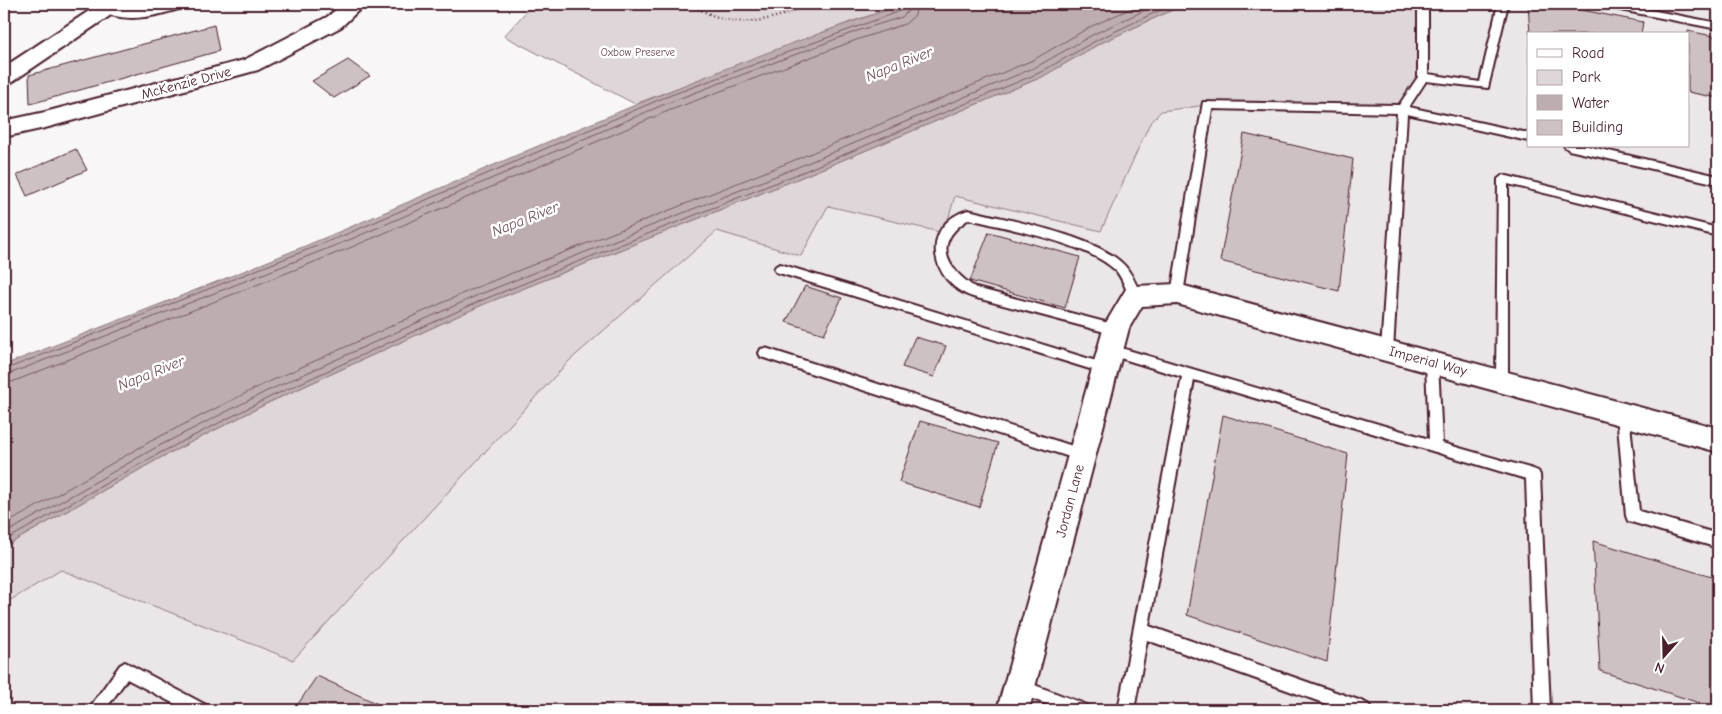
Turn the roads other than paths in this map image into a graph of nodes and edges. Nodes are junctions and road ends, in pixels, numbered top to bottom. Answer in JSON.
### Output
{"nodes":[{"id":1,"x":175,"y":4,"type":"edge"},
{"id":2,"x":354,"y":4,"type":"edge"},
{"id":3,"x":1423,"y":4,"type":"edge"},
{"id":4,"x":1503,"y":4,"type":"edge"},
{"id":5,"x":1604,"y":4,"type":"edge"},
{"id":6,"x":102,"y":6,"type":"edge"},
{"id":7,"x":1718,"y":26,"type":"edge"},
{"id":8,"x":4,"y":77,"type":"edge"},
{"id":9,"x":1423,"y":78,"type":"junction"},
{"id":10,"x":1402,"y":109,"type":"junction"},
{"id":11,"x":4,"y":129,"type":"edge"},
{"id":12,"x":1527,"y":137,"type":"edge"},
{"id":13,"x":1577,"y":148,"type":"edge"},
{"id":14,"x":1718,"y":180,"type":"edge"},
{"id":15,"x":1718,"y":232,"type":"edge"},
{"id":16,"x":780,"y":269,"type":"dead end"},
{"id":17,"x":1177,"y":294,"type":"junction"},
{"id":18,"x":1135,"y":296,"type":"junction"},
{"id":19,"x":1111,"y":350,"type":"junction"},
{"id":20,"x":1387,"y":351,"type":"junction"},
{"id":21,"x":765,"y":354,"type":"dead end"},
{"id":22,"x":1432,"y":363,"type":"junction"},
{"id":23,"x":1189,"y":375,"type":"junction"},
{"id":24,"x":1502,"y":382,"type":"junction"},
{"id":25,"x":1623,"y":414,"type":"junction"},
{"id":26,"x":1718,"y":440,"type":"edge"},
{"id":27,"x":1436,"y":447,"type":"junction"},
{"id":28,"x":1082,"y":455,"type":"junction"},
{"id":29,"x":1718,"y":541,"type":"edge"},
{"id":30,"x":1141,"y":631,"type":"junction"},
{"id":31,"x":1016,"y":698,"type":"edge"},
{"id":32,"x":96,"y":710,"type":"edge"},
{"id":33,"x":201,"y":710,"type":"edge"},
{"id":34,"x":1082,"y":710,"type":"edge"},
{"id":35,"x":1126,"y":710,"type":"edge"},
{"id":36,"x":1364,"y":710,"type":"edge"},
{"id":37,"x":1542,"y":710,"type":"edge"}],
"edges":[{"from":1,"to":6,"type":"street"},
{"from":2,"to":11,"type":"street","name":"McKenzie Drive"},
{"from":3,"to":9,"type":"lane"},
{"from":4,"to":9,"type":"lane"},
{"from":5,"to":7,"type":"lane"},
{"from":6,"to":8,"type":"street"},
{"from":9,"to":10,"type":"lane"},
{"from":10,"to":12,"type":"lane"},
{"from":10,"to":17,"type":"lane"},
{"from":10,"to":20,"type":"lane"},
{"from":13,"to":14,"type":"lane"},
{"from":15,"to":24,"type":"lane"},
{"from":16,"to":19,"type":"lane"},
{"from":17,"to":18,"type":"street","name":"Imperial Way"},
{"from":17,"to":20,"type":"street","name":"Imperial Way"},
{"from":18,"to":19,"type":"street","name":"Jordan Lane"},
{"from":18,"to":19,"type":"lane"},
{"from":19,"to":23,"type":"lane"},
{"from":19,"to":28,"type":"street","name":"Jordan Lane"},
{"from":20,"to":22,"type":"street","name":"Imperial Way"},
{"from":21,"to":28,"type":"lane"},
{"from":22,"to":24,"type":"street","name":"Imperial Way"},
{"from":22,"to":27,"type":"lane"},
{"from":23,"to":27,"type":"lane"},
{"from":23,"to":30,"type":"lane"},
{"from":24,"to":25,"type":"street","name":"Imperial Way"},
{"from":25,"to":26,"type":"street","name":"Imperial Way"},
{"from":25,"to":29,"type":"lane"},
{"from":27,"to":37,"type":"lane"},
{"from":28,"to":31,"type":"street","name":"Jordan Lane"},
{"from":30,"to":35,"type":"lane"},
{"from":30,"to":36,"type":"lane"},
{"from":31,"to":34,"type":"lane"},
{"from":32,"to":33,"type":"lane"}]}
